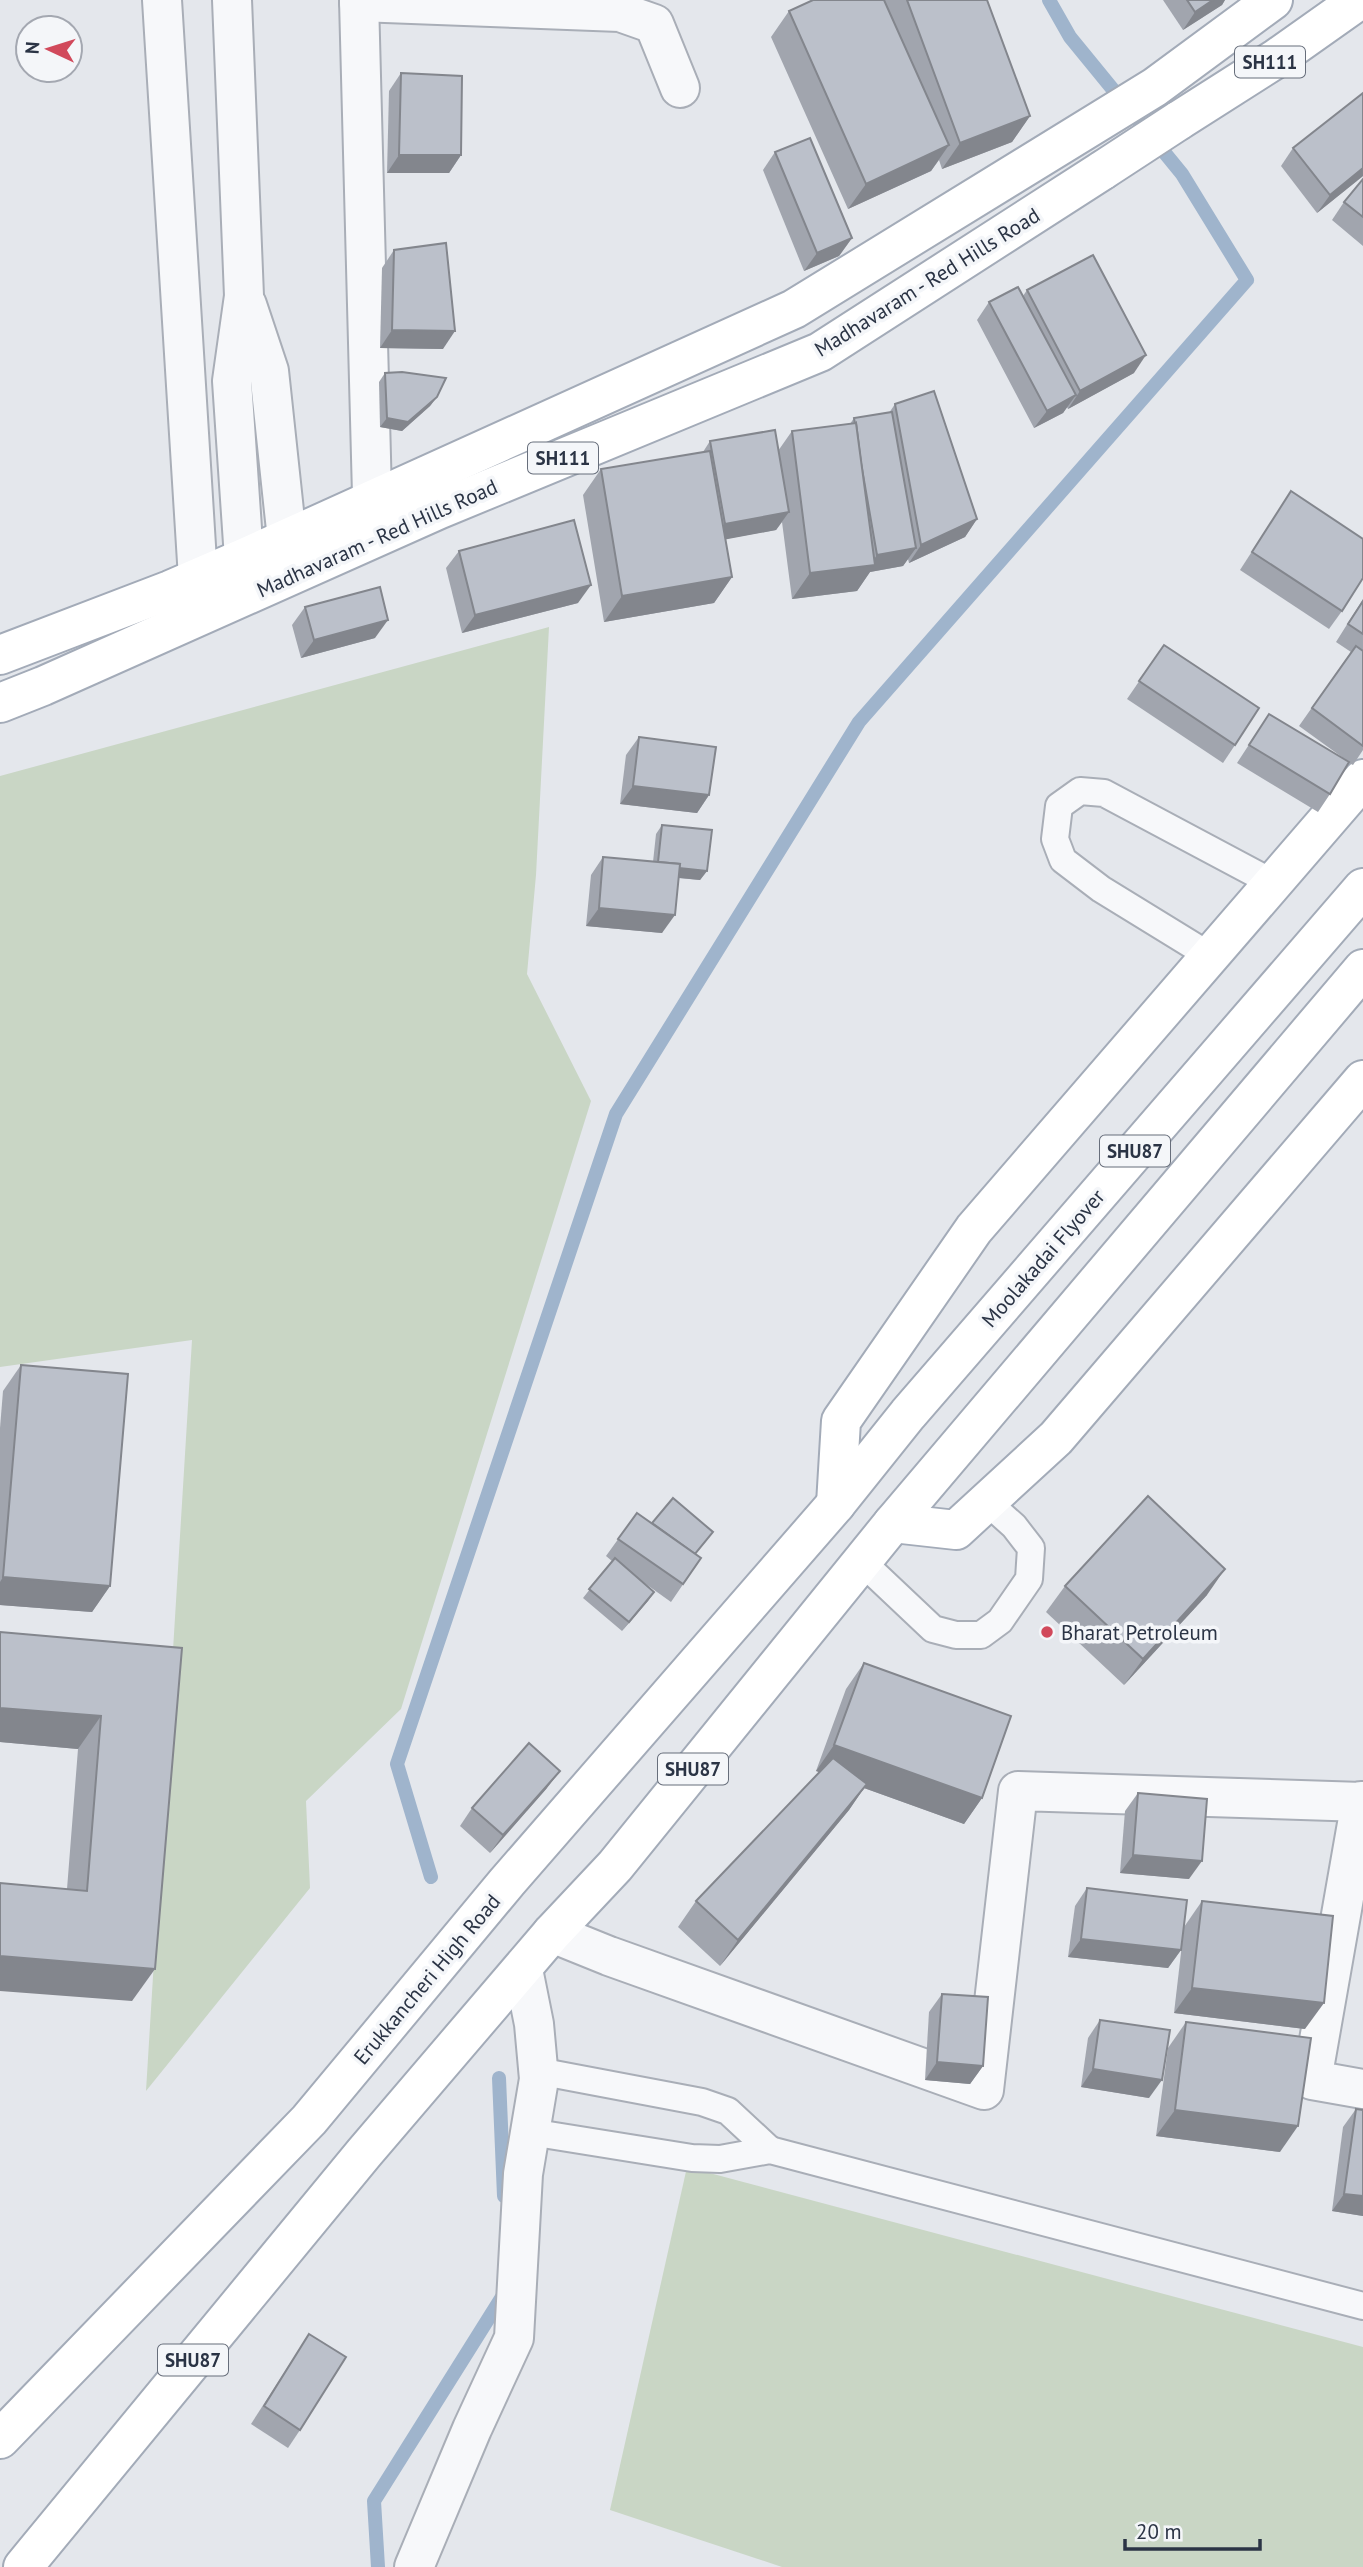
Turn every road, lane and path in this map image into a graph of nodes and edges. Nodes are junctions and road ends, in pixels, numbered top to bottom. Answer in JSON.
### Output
{"nodes":[{"id":1,"x":162,"y":0,"type":"edge"},
{"id":2,"x":233,"y":0,"type":"edge"},
{"id":3,"x":1273,"y":0,"type":"edge"},
{"id":4,"x":1359,"y":0,"type":"edge"},
{"id":5,"x":359,"y":1,"type":"edge"},
{"id":6,"x":680,"y":88,"type":"dead end"},
{"id":7,"x":244,"y":296,"type":"junction"},
{"id":8,"x":372,"y":520,"type":"junction"},
{"id":9,"x":287,"y":539,"type":"junction"},
{"id":10,"x":244,"y":558,"type":"junction"},
{"id":11,"x":198,"y":578,"type":"junction"},
{"id":12,"x":0,"y":655,"type":"edge"},
{"id":13,"x":0,"y":702,"type":"edge"},
{"id":14,"x":1363,"y":779,"type":"edge"},
{"id":15,"x":1273,"y":883,"type":"junction"},
{"id":16,"x":1363,"y":888,"type":"edge"},
{"id":17,"x":1210,"y":956,"type":"junction"},
{"id":18,"x":1363,"y":969,"type":"edge"},
{"id":19,"x":1363,"y":1080,"type":"edge"},
{"id":20,"x":986,"y":1501,"type":"junction"},
{"id":21,"x":836,"y":1504,"type":"junction"},
{"id":22,"x":892,"y":1523,"type":"junction"},
{"id":23,"x":862,"y":1561,"type":"junction"},
{"id":24,"x":1362,"y":1802,"type":"edge"},
{"id":25,"x":552,"y":1933,"type":"junction"},
{"id":26,"x":523,"y":1969,"type":"junction"},
{"id":27,"x":538,"y":2071,"type":"junction"},
{"id":28,"x":1363,"y":2090,"type":"edge"},
{"id":29,"x":530,"y":2132,"type":"junction"},
{"id":30,"x":770,"y":2150,"type":"junction"},
{"id":31,"x":1363,"y":2306,"type":"edge"},
{"id":32,"x":0,"y":2439,"type":"edge"},
{"id":33,"x":23,"y":2567,"type":"edge"},
{"id":34,"x":414,"y":2567,"type":"edge"}],
"edges":[{"from":1,"to":11,"type":"street"},
{"from":2,"to":7,"type":"street"},
{"from":3,"to":8,"type":"main road","name":"Madhavaram - Red Hills Road","number":"SH111"},
{"from":4,"to":8,"type":"main road","name":"Madhavaram - Red Hills Road","number":"SH111","bridge":true},
{"from":5,"to":6,"type":"street"},
{"from":5,"to":8,"type":"street"},
{"from":7,"to":9,"type":"street"},
{"from":7,"to":10,"type":"street"},
{"from":8,"to":9,"type":"main road","name":"Madhavaram - Red Hills Road","number":"SH111"},
{"from":8,"to":13,"type":"main road","name":"Madhavaram - Red Hills Road","number":"SH111"},
{"from":9,"to":10,"type":"main road","name":"Madhavaram - Red Hills Road","number":"SH111"},
{"from":10,"to":11,"type":"main road","name":"Madhavaram - Red Hills Road","number":"SH111"},
{"from":11,"to":12,"type":"main road","name":"Madhavaram - Red Hills Road","number":"SH111"},
{"from":14,"to":15,"type":"main road"},
{"from":15,"to":17,"type":"main road"},
{"from":15,"to":17,"type":"lane"},
{"from":16,"to":21,"type":"main road","name":"Moolakadai Flyover","number":"SHU87"},
{"from":17,"to":21,"type":"main road"},
{"from":18,"to":22,"type":"main road","number":"SHU87"},
{"from":19,"to":20,"type":"main road"},
{"from":20,"to":22,"type":"main road"},
{"from":20,"to":23,"type":"lane"},
{"from":21,"to":32,"type":"main road","name":"Erukkancheri High Road","number":"SHU87"},
{"from":22,"to":23,"type":"main road","number":"SHU87"},
{"from":23,"to":25,"type":"main road","number":"SHU87"},
{"from":24,"to":25,"type":"street"},
{"from":24,"to":28,"type":"street"},
{"from":25,"to":26,"type":"main road","number":"SHU87"},
{"from":26,"to":27,"type":"street"},
{"from":26,"to":33,"type":"main road","number":"SHU87"},
{"from":27,"to":29,"type":"street"},
{"from":27,"to":30,"type":"lane"},
{"from":29,"to":30,"type":"lane"},
{"from":29,"to":34,"type":"street"},
{"from":30,"to":31,"type":"lane"}]}
